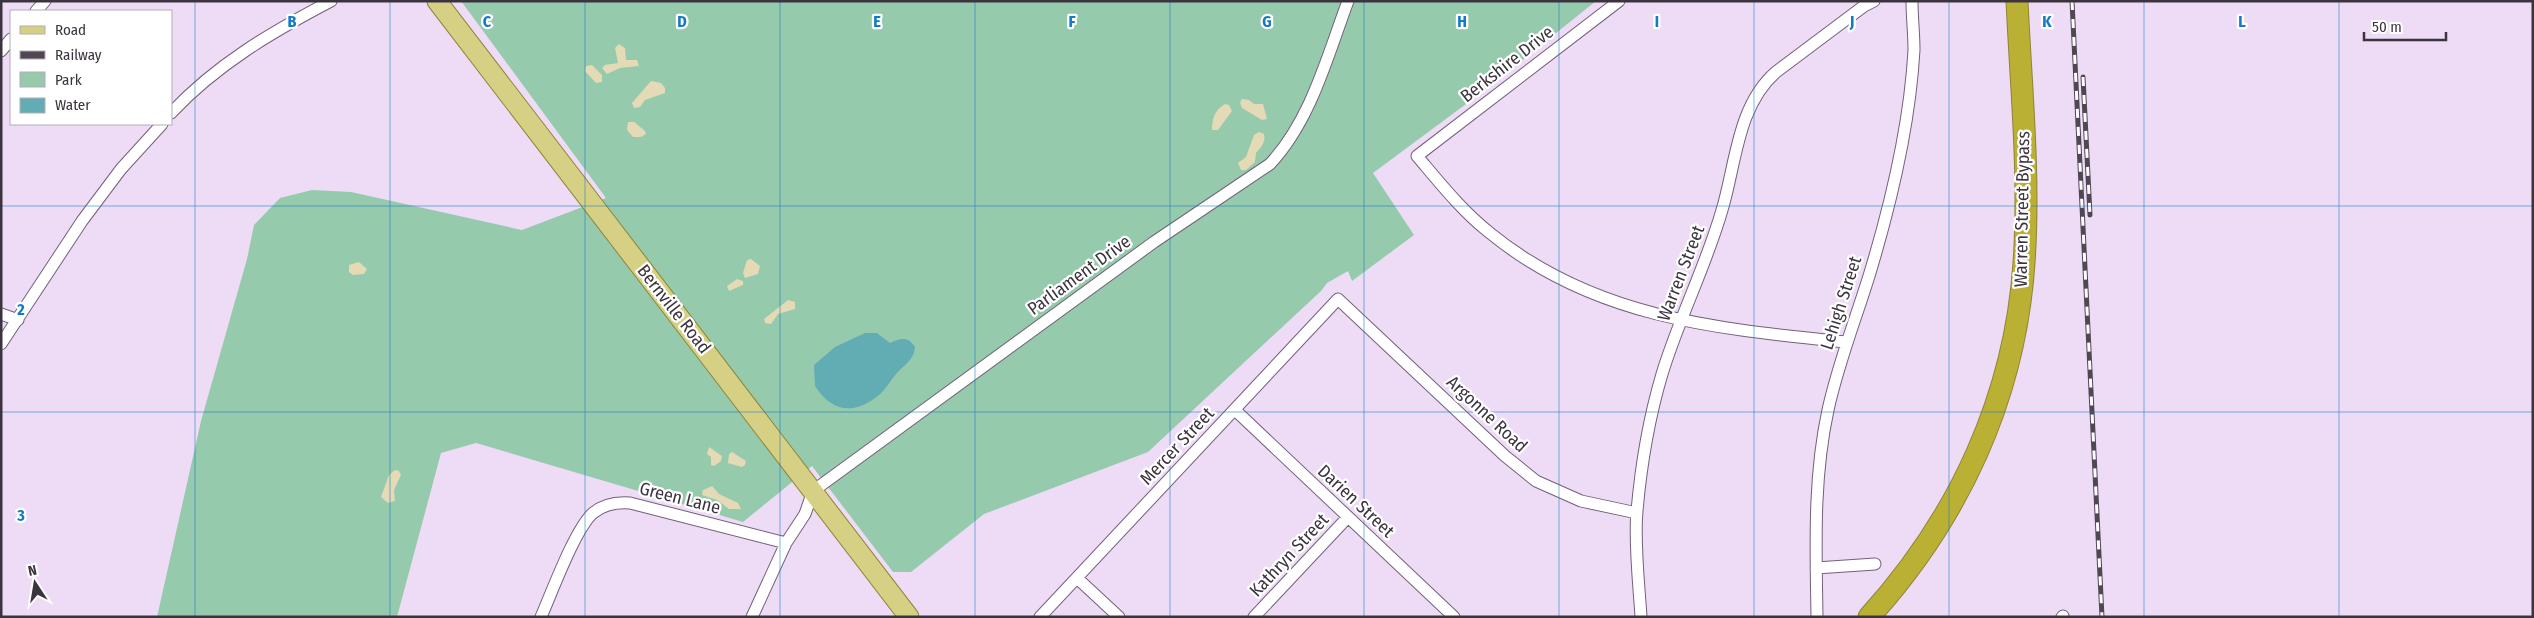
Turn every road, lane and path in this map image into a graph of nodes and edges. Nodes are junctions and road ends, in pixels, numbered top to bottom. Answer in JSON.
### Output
{"nodes":[{"id":1,"x":330,"y":1,"type":"edge"},
{"id":2,"x":437,"y":1,"type":"edge"},
{"id":3,"x":1348,"y":1,"type":"edge"},
{"id":4,"x":1619,"y":1,"type":"edge"},
{"id":5,"x":1874,"y":1,"type":"edge"},
{"id":6,"x":1912,"y":1,"type":"edge"},
{"id":7,"x":2017,"y":1,"type":"edge"},
{"id":8,"x":2030,"y":1,"type":"edge"},
{"id":9,"x":172,"y":112,"type":"edge"},
{"id":10,"x":161,"y":125,"type":"edge"},
{"id":11,"x":1338,"y":299,"type":"joint"},
{"id":12,"x":1,"y":314,"type":"edge"},
{"id":13,"x":18,"y":320,"type":"junction"},
{"id":14,"x":1682,"y":322,"type":"junction"},
{"id":15,"x":1846,"y":342,"type":"junction"},
{"id":16,"x":1,"y":344,"type":"edge"},
{"id":17,"x":1234,"y":410,"type":"junction"},
{"id":18,"x":814,"y":491,"type":"junction"},
{"id":19,"x":1637,"y":513,"type":"junction"},
{"id":20,"x":1348,"y":517,"type":"junction"},
{"id":21,"x":786,"y":543,"type":"junction"},
{"id":22,"x":1875,"y":564,"type":"dead end"},
{"id":23,"x":1816,"y":568,"type":"junction"},
{"id":24,"x":1076,"y":578,"type":"junction"},
{"id":25,"x":541,"y":617,"type":"edge"},
{"id":26,"x":752,"y":617,"type":"edge"},
{"id":27,"x":910,"y":617,"type":"edge"},
{"id":28,"x":1040,"y":617,"type":"edge"},
{"id":29,"x":1119,"y":617,"type":"edge"},
{"id":30,"x":1254,"y":617,"type":"edge"},
{"id":31,"x":1454,"y":617,"type":"edge"},
{"id":32,"x":1642,"y":617,"type":"edge"},
{"id":33,"x":1817,"y":617,"type":"edge"},
{"id":34,"x":1869,"y":617,"type":"edge"},
{"id":35,"x":1887,"y":617,"type":"edge"}],
"edges":[{"from":1,"to":9,"type":"street"},
{"from":2,"to":18,"type":"main road","name":"Bernville Road"},
{"from":3,"to":18,"type":"street","name":"Parliament Drive"},
{"from":4,"to":14,"type":"street","name":"Berkshire Drive"},
{"from":5,"to":14,"type":"street","name":"Warren Street"},
{"from":6,"to":15,"type":"street","name":"Lehigh Street"},
{"from":7,"to":34,"type":"highway","name":"Warren Street Bypass"},
{"from":8,"to":35,"type":"highway","name":"Warren Street Bypass"},
{"from":10,"to":13,"type":"street"},
{"from":11,"to":17,"type":"street","name":"Mercer Street"},
{"from":11,"to":19,"type":"street","name":"Argonne Road"},
{"from":12,"to":13,"type":"street"},
{"from":13,"to":16,"type":"street"},
{"from":14,"to":15,"type":"street"},
{"from":14,"to":19,"type":"street","name":"Warren Street"},
{"from":15,"to":23,"type":"street","name":"Lehigh Street"},
{"from":17,"to":20,"type":"street","name":"Darien Street"},
{"from":17,"to":24,"type":"street","name":"Mercer Street"},
{"from":18,"to":21,"type":"street"},
{"from":18,"to":27,"type":"main road","name":"Bernville Road"},
{"from":19,"to":32,"type":"street","name":"Warren Street"},
{"from":20,"to":30,"type":"street","name":"Kathryn Street"},
{"from":20,"to":31,"type":"street","name":"Darien Street"},
{"from":21,"to":25,"type":"street","name":"Green Lane"},
{"from":21,"to":26,"type":"street"},
{"from":22,"to":23,"type":"street"},
{"from":23,"to":33,"type":"street","name":"Lehigh Street"},
{"from":24,"to":28,"type":"street","name":"Mercer Street"},
{"from":24,"to":29,"type":"street"}]}
